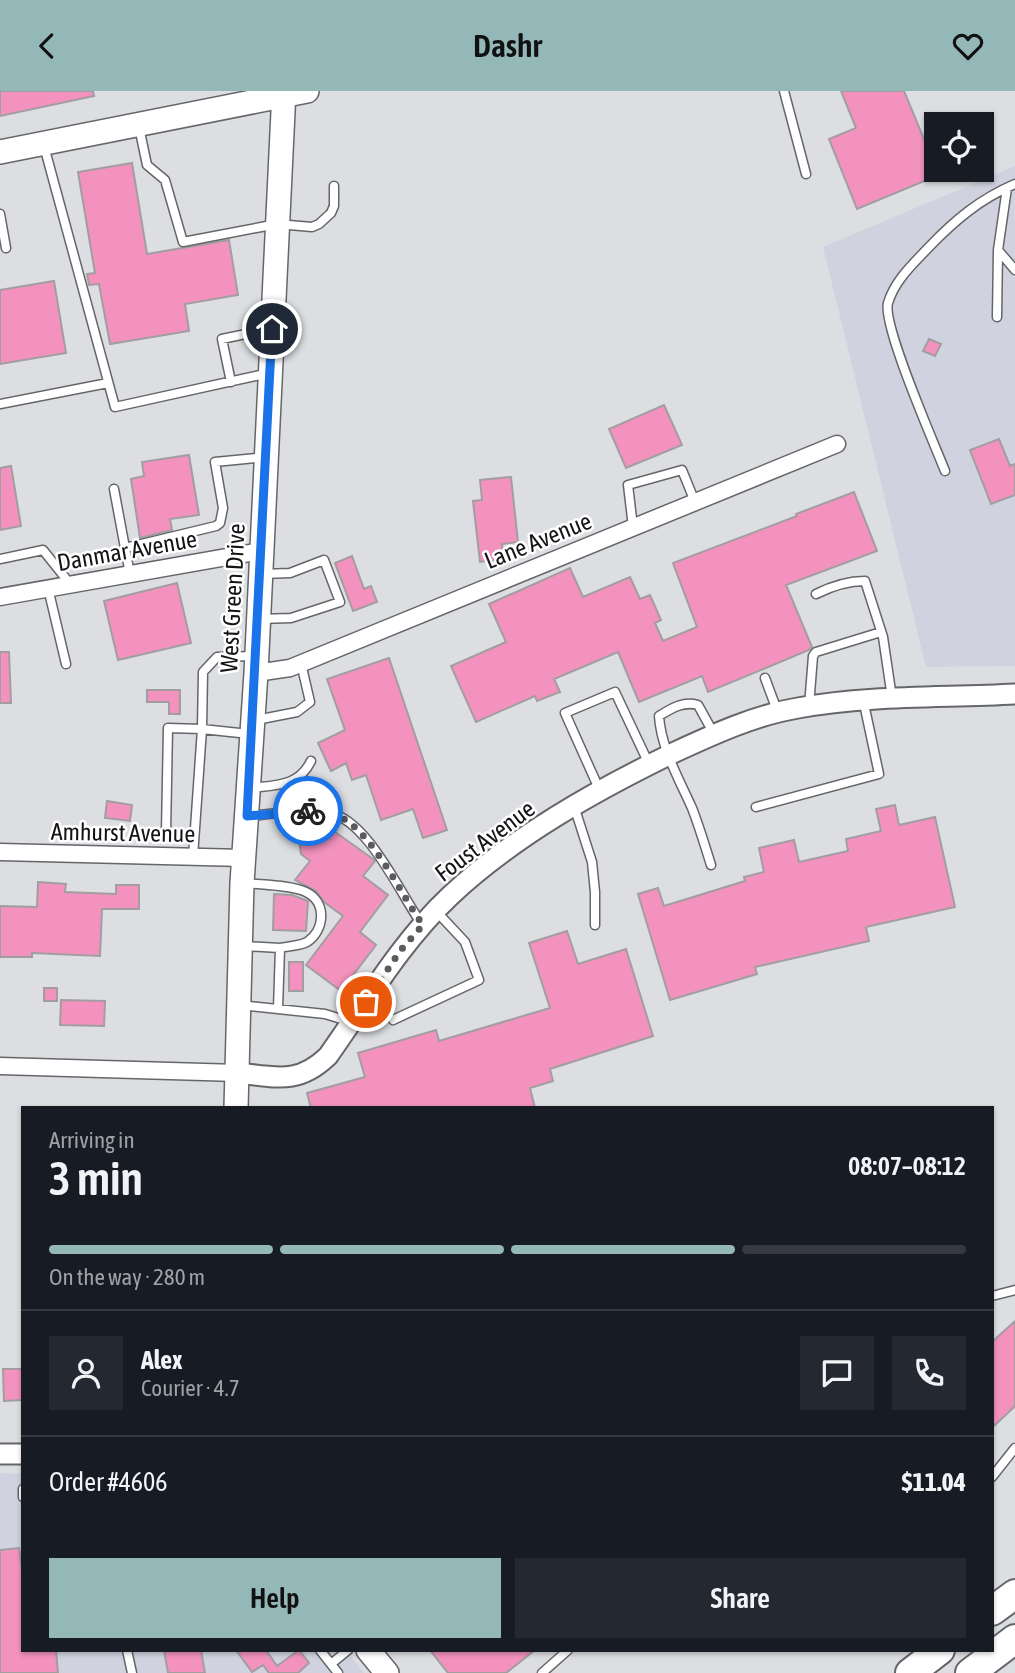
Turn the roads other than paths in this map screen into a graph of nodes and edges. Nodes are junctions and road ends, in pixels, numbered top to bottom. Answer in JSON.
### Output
{"nodes":[{"id":1,"x":307,"y":91,"type":"edge"},
{"id":2,"x":784,"y":91,"type":"edge"},
{"id":3,"x":284,"y":93,"type":"edge"},
{"id":4,"x":138,"y":124,"type":"junction"},
{"id":5,"x":44,"y":143,"type":"junction"},
{"id":6,"x":0,"y":152,"type":"edge"},
{"id":7,"x":806,"y":174,"type":"dead end"},
{"id":8,"x":334,"y":186,"type":"dead end"},
{"id":9,"x":1011,"y":186,"type":"edge"},
{"id":10,"x":0,"y":214,"type":"edge"},
{"id":11,"x":277,"y":224,"type":"junction"},
{"id":12,"x":6,"y":249,"type":"dead end"},
{"id":13,"x":998,"y":250,"type":"junction"},
{"id":14,"x":1015,"y":270,"type":"edge"},
{"id":15,"x":998,"y":317,"type":"dead end"},
{"id":16,"x":272,"y":329,"type":"junction"},
{"id":17,"x":270,"y":373,"type":"junction"},
{"id":18,"x":231,"y":382,"type":"junction"},
{"id":19,"x":108,"y":383,"type":"junction"},
{"id":20,"x":0,"y":404,"type":"edge"},
{"id":21,"x":836,"y":444,"type":"dead end"},
{"id":22,"x":266,"y":457,"type":"junction"},
{"id":23,"x":945,"y":471,"type":"dead end"},
{"id":24,"x":114,"y":489,"type":"dead end"},
{"id":25,"x":695,"y":502,"type":"junction"},
{"id":26,"x":634,"y":527,"type":"junction"},
{"id":27,"x":125,"y":548,"type":"junction"},
{"id":28,"x":261,"y":551,"type":"junction"},
{"id":29,"x":0,"y":559,"type":"edge"},
{"id":30,"x":130,"y":574,"type":"junction"},
{"id":31,"x":260,"y":574,"type":"junction"},
{"id":32,"x":71,"y":585,"type":"junction"},
{"id":33,"x":48,"y":589,"type":"junction"},
{"id":34,"x":816,"y":594,"type":"dead end"},
{"id":35,"x":0,"y":597,"type":"edge"},
{"id":36,"x":258,"y":619,"type":"junction"},
{"id":37,"x":881,"y":632,"type":"junction"},
{"id":38,"x":301,"y":663,"type":"junction"},
{"id":39,"x":66,"y":664,"type":"dead end"},
{"id":40,"x":256,"y":665,"type":"junction"},
{"id":41,"x":765,"y":678,"type":"dead end"},
{"id":42,"x":1015,"y":694,"type":"edge"},
{"id":43,"x":892,"y":698,"type":"junction"},
{"id":44,"x":863,"y":699,"type":"junction"},
{"id":45,"x":809,"y":706,"type":"junction"},
{"id":46,"x":778,"y":713,"type":"junction"},
{"id":47,"x":252,"y":727,"type":"junction"},
{"id":48,"x":202,"y":729,"type":"junction"},
{"id":49,"x":714,"y":734,"type":"junction"},
{"id":50,"x":669,"y":755,"type":"junction"},
{"id":51,"x":311,"y":761,"type":"dead end"},
{"id":52,"x":649,"y":764,"type":"junction"},
{"id":53,"x":248,"y":789,"type":"junction"},
{"id":54,"x":600,"y":791,"type":"junction"},
{"id":55,"x":574,"y":806,"type":"junction"},
{"id":56,"x":756,"y":807,"type":"dead end"},
{"id":57,"x":247,"y":816,"type":"junction"},
{"id":58,"x":166,"y":833,"type":"dead end"},
{"id":59,"x":0,"y":852,"type":"edge"},
{"id":60,"x":193,"y":857,"type":"junction"},
{"id":61,"x":244,"y":859,"type":"junction"},
{"id":62,"x":711,"y":865,"type":"dead end"},
{"id":63,"x":242,"y":883,"type":"junction"},
{"id":64,"x":429,"y":918,"type":"junction"},
{"id":65,"x":595,"y":925,"type":"dead end"},
{"id":66,"x":241,"y":946,"type":"junction"},
{"id":67,"x":280,"y":948,"type":"junction"},
{"id":68,"x":240,"y":1005,"type":"junction"},
{"id":69,"x":278,"y":1009,"type":"junction"},
{"id":70,"x":393,"y":1020,"type":"dead end"},
{"id":71,"x":352,"y":1023,"type":"junction"},
{"id":72,"x":0,"y":1066,"type":"edge"},
{"id":73,"x":239,"y":1073,"type":"junction"},
{"id":74,"x":236,"y":1106,"type":"edge"},
{"id":75,"x":1015,"y":1290,"type":"edge"},
{"id":76,"x":994,"y":1295,"type":"edge"},
{"id":77,"x":1015,"y":1448,"type":"edge"},
{"id":78,"x":0,"y":1454,"type":"edge"},
{"id":79,"x":21,"y":1454,"type":"edge"},
{"id":80,"x":994,"y":1474,"type":"edge"},
{"id":81,"x":1015,"y":1594,"type":"edge"},
{"id":82,"x":994,"y":1610,"type":"edge"},
{"id":83,"x":1015,"y":1639,"type":"edge"},
{"id":84,"x":127,"y":1652,"type":"edge"},
{"id":85,"x":322,"y":1652,"type":"edge"},
{"id":86,"x":346,"y":1652,"type":"edge"},
{"id":87,"x":370,"y":1652,"type":"edge"},
{"id":88,"x":566,"y":1652,"type":"edge"},
{"id":89,"x":937,"y":1652,"type":"edge"},
{"id":90,"x":331,"y":1664,"type":"junction"},
{"id":91,"x":132,"y":1673,"type":"edge"},
{"id":92,"x":338,"y":1673,"type":"edge"},
{"id":93,"x":387,"y":1673,"type":"edge"},
{"id":94,"x":542,"y":1673,"type":"edge"},
{"id":95,"x":910,"y":1673,"type":"edge"},
{"id":96,"x":970,"y":1673,"type":"edge"}],
"edges":[{"from":1,"to":3,"type":"main road"},
{"from":2,"to":7,"type":"lane"},
{"from":3,"to":4,"type":"main road"},
{"from":3,"to":11,"type":"main road","name":"West Green Drive"},
{"from":4,"to":5,"type":"main road"},
{"from":4,"to":11,"type":"lane"},
{"from":5,"to":6,"type":"main road"},
{"from":5,"to":19,"type":"lane"},
{"from":8,"to":11,"type":"lane"},
{"from":9,"to":13,"type":"lane"},
{"from":9,"to":23,"type":"lane"},
{"from":10,"to":12,"type":"lane"},
{"from":11,"to":16,"type":"main road","name":"West Green Drive"},
{"from":13,"to":14,"type":"lane"},
{"from":13,"to":15,"type":"lane"},
{"from":16,"to":17,"type":"main road","name":"West Green Drive"},
{"from":16,"to":18,"type":"lane"},
{"from":17,"to":18,"type":"lane"},
{"from":17,"to":22,"type":"main road","name":"West Green Drive"},
{"from":18,"to":19,"type":"lane"},
{"from":19,"to":20,"type":"lane"},
{"from":21,"to":25,"type":"street","name":"Lane Avenue"},
{"from":22,"to":27,"type":"lane"},
{"from":22,"to":28,"type":"main road","name":"West Green Drive"},
{"from":24,"to":27,"type":"lane"},
{"from":25,"to":26,"type":"street","name":"Lane Avenue"},
{"from":25,"to":26,"type":"lane"},
{"from":26,"to":38,"type":"street","name":"Lane Avenue"},
{"from":27,"to":30,"type":"lane"},
{"from":28,"to":30,"type":"street","name":"Danmar Avenue"},
{"from":28,"to":31,"type":"main road","name":"West Green Drive"},
{"from":29,"to":32,"type":"lane"},
{"from":30,"to":32,"type":"street","name":"Danmar Avenue"},
{"from":31,"to":36,"type":"main road","name":"West Green Drive"},
{"from":31,"to":36,"type":"lane"},
{"from":32,"to":33,"type":"street","name":"Danmar Avenue"},
{"from":33,"to":35,"type":"street","name":"Danmar Avenue"},
{"from":33,"to":39,"type":"lane"},
{"from":34,"to":37,"type":"lane"},
{"from":36,"to":40,"type":"main road","name":"West Green Drive"},
{"from":37,"to":43,"type":"lane"},
{"from":37,"to":45,"type":"lane"},
{"from":38,"to":40,"type":"street","name":"Lane Avenue"},
{"from":38,"to":47,"type":"lane"},
{"from":40,"to":47,"type":"main road","name":"West Green Drive"},
{"from":40,"to":48,"type":"lane"},
{"from":41,"to":46,"type":"lane"},
{"from":42,"to":43,"type":"street","name":"Foust Avenue"},
{"from":43,"to":44,"type":"street","name":"Foust Avenue"},
{"from":44,"to":45,"type":"street","name":"Foust Avenue"},
{"from":44,"to":56,"type":"lane"},
{"from":45,"to":46,"type":"street","name":"Foust Avenue"},
{"from":46,"to":49,"type":"street","name":"Foust Avenue"},
{"from":47,"to":48,"type":"lane"},
{"from":47,"to":53,"type":"main road","name":"West Green Drive"},
{"from":48,"to":58,"type":"lane"},
{"from":48,"to":60,"type":"lane"},
{"from":49,"to":50,"type":"street","name":"Foust Avenue"},
{"from":49,"to":50,"type":"lane"},
{"from":50,"to":52,"type":"street","name":"Foust Avenue"},
{"from":50,"to":62,"type":"lane"},
{"from":51,"to":53,"type":"lane"},
{"from":52,"to":54,"type":"street","name":"Foust Avenue"},
{"from":52,"to":54,"type":"lane"},
{"from":53,"to":57,"type":"main road","name":"West Green Drive"},
{"from":54,"to":55,"type":"street","name":"Foust Avenue"},
{"from":55,"to":64,"type":"street","name":"Foust Avenue"},
{"from":55,"to":65,"type":"lane"},
{"from":57,"to":61,"type":"main road","name":"West Green Drive"},
{"from":57,"to":64,"type":"lane"},
{"from":59,"to":60,"type":"street","name":"Amhurst Avenue"},
{"from":60,"to":61,"type":"street","name":"Amhurst Avenue"},
{"from":61,"to":63,"type":"main road","name":"West Green Drive"},
{"from":63,"to":66,"type":"main road","name":"West Green Drive"},
{"from":63,"to":67,"type":"lane"},
{"from":64,"to":70,"type":"lane"},
{"from":64,"to":71,"type":"street","name":"Foust Avenue"},
{"from":66,"to":67,"type":"lane"},
{"from":66,"to":68,"type":"main road","name":"West Green Drive"},
{"from":67,"to":69,"type":"lane"},
{"from":68,"to":69,"type":"lane"},
{"from":68,"to":73,"type":"main road","name":"West Green Drive"},
{"from":69,"to":71,"type":"lane"},
{"from":71,"to":73,"type":"street","name":"Foust Avenue"},
{"from":72,"to":73,"type":"street","name":"Foust Avenue"},
{"from":73,"to":74,"type":"main road","name":"West Green Drive"},
{"from":75,"to":76,"type":"lane"},
{"from":77,"to":80,"type":"lane"},
{"from":78,"to":79,"type":"street"},
{"from":81,"to":82,"type":"highway"},
{"from":83,"to":96,"type":"highway"},
{"from":84,"to":91,"type":"lane"},
{"from":85,"to":90,"type":"lane"},
{"from":86,"to":90,"type":"lane"},
{"from":87,"to":93,"type":"main road"},
{"from":88,"to":94,"type":"lane"},
{"from":89,"to":95,"type":"highway"},
{"from":90,"to":92,"type":"lane"}]}
